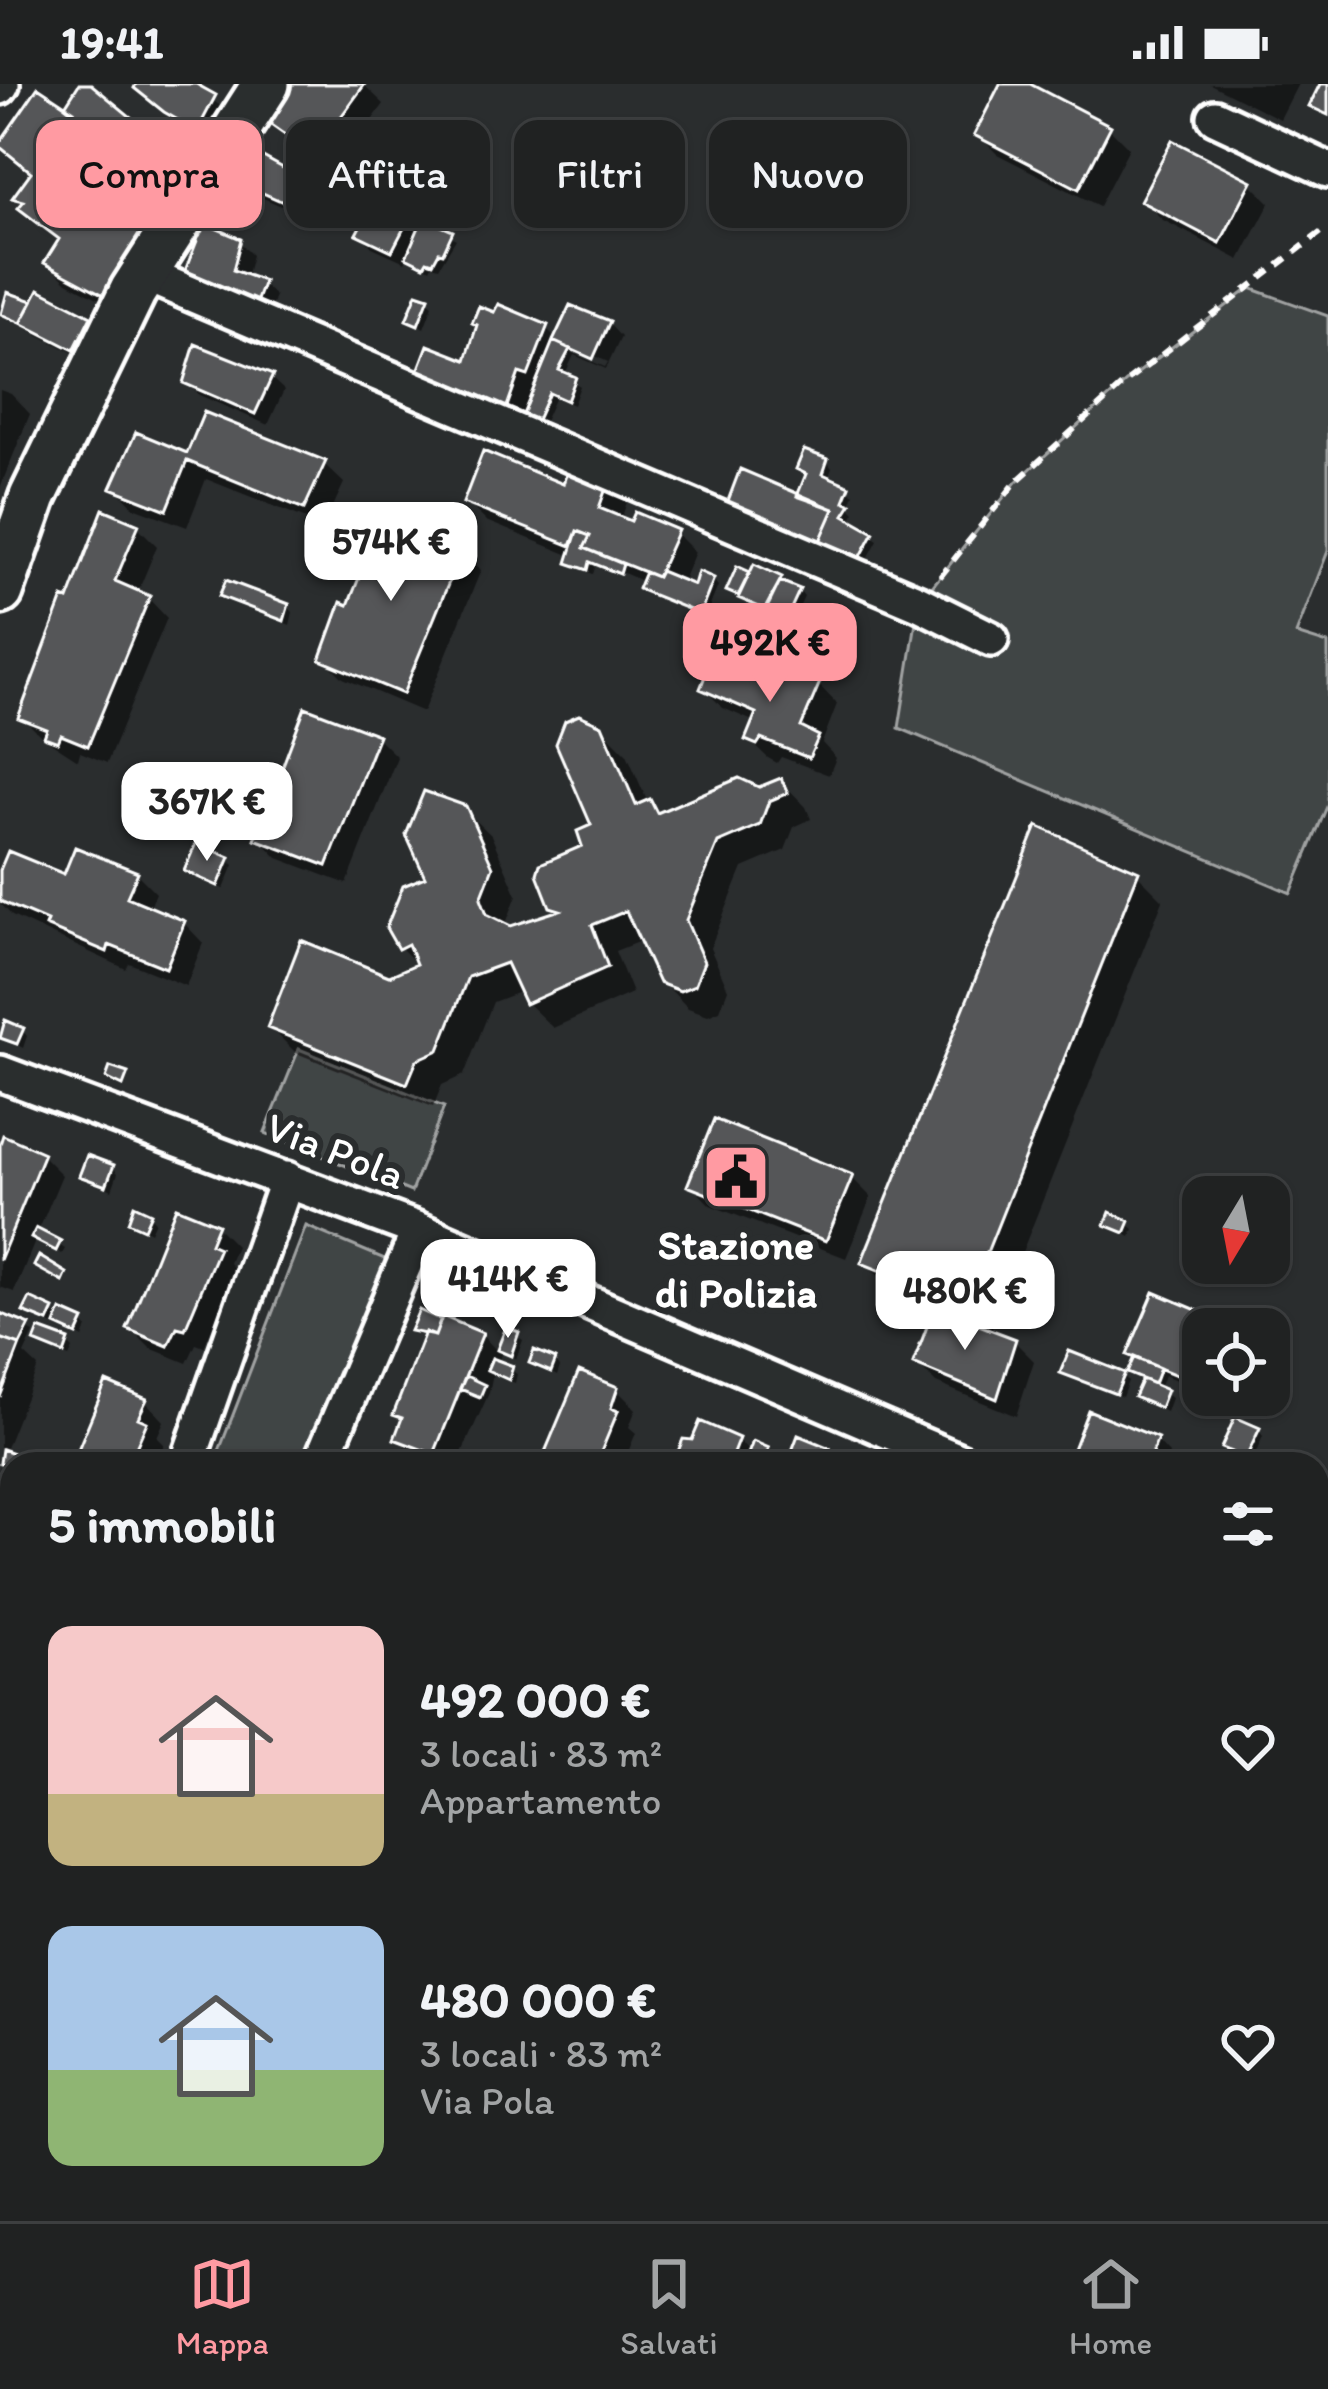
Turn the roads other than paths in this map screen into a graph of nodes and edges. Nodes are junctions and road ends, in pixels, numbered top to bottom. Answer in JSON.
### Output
{"nodes":[{"id":1,"x":266,"y":84,"type":"edge"},
{"id":2,"x":1215,"y":117,"type":"dead end"},
{"id":3,"x":1328,"y":170,"type":"edge"},
{"id":4,"x":144,"y":274,"type":"junction"},
{"id":5,"x":0,"y":591,"type":"edge"},
{"id":6,"x":991,"y":639,"type":"dead end"},
{"id":7,"x":0,"y":1073,"type":"edge"},
{"id":8,"x":287,"y":1179,"type":"junction"},
{"id":9,"x":419,"y":1230,"type":"junction"},
{"id":10,"x":191,"y":1452,"type":"edge"},
{"id":11,"x":325,"y":1452,"type":"edge"},
{"id":12,"x":930,"y":1452,"type":"edge"}],
"edges":[{"from":1,"to":4,"type":"main road"},
{"from":2,"to":3,"type":"street"},
{"from":4,"to":5,"type":"main road"},
{"from":4,"to":6,"type":"street"},
{"from":7,"to":8,"type":"street","name":"Via Pola"},
{"from":8,"to":9,"type":"street","name":"Via Pola"},
{"from":8,"to":10,"type":"street"},
{"from":9,"to":11,"type":"street"},
{"from":9,"to":12,"type":"street","name":"Via Pola"}]}
